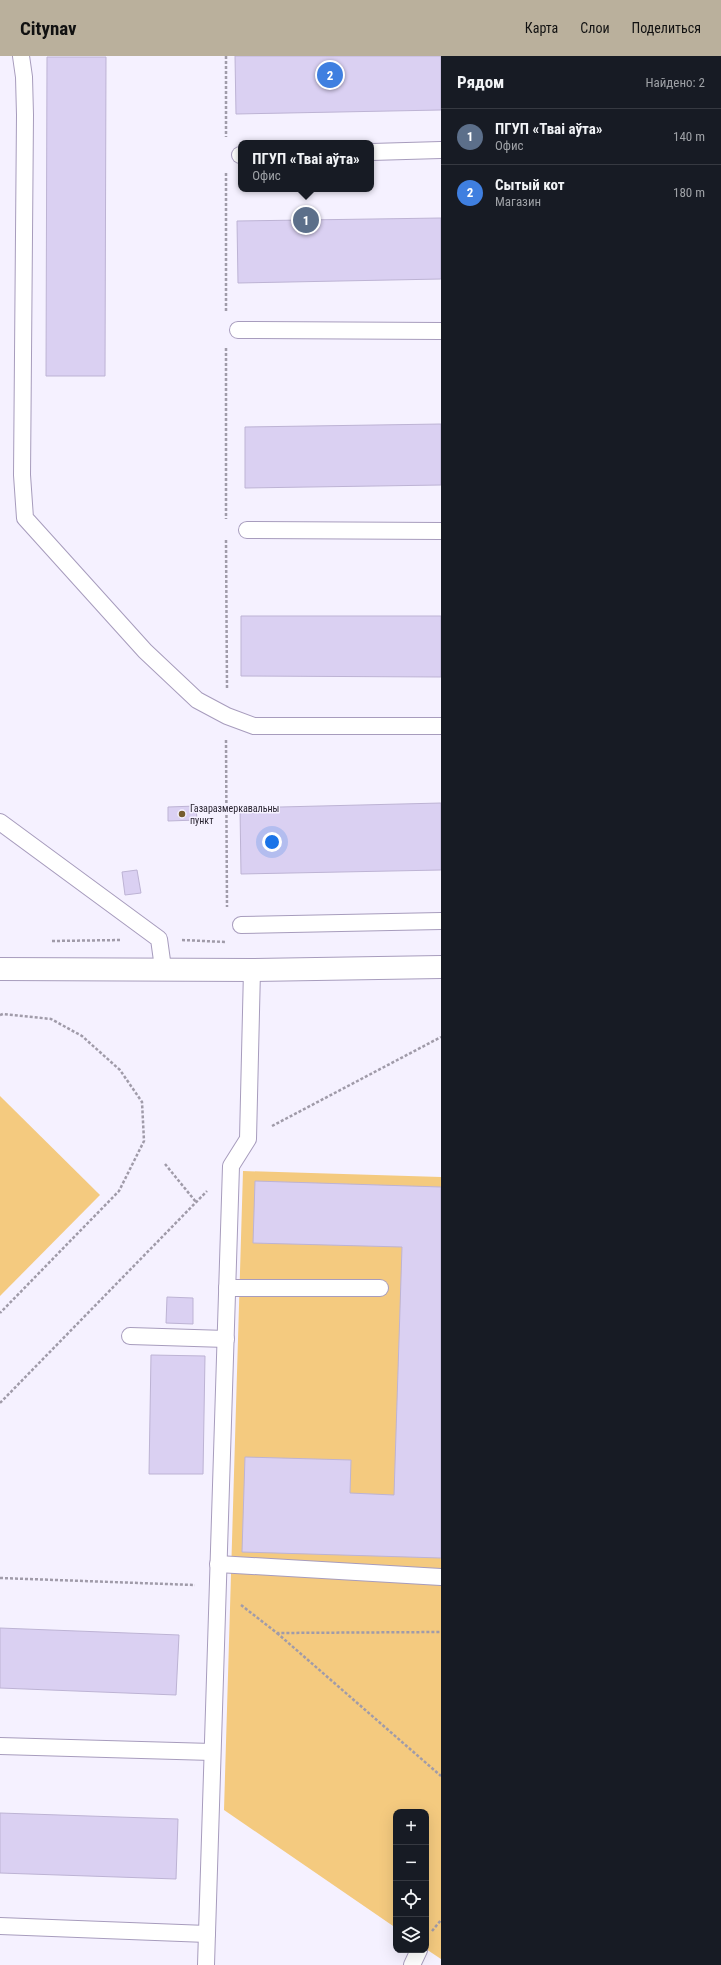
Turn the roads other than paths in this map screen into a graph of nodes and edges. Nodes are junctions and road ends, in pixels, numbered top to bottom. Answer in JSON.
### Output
{"nodes":[{"id":1,"x":21,"y":56,"type":"edge"},
{"id":2,"x":441,"y":150,"type":"edge"},
{"id":3,"x":374,"y":152,"type":"edge"},
{"id":4,"x":238,"y":330,"type":"dead end"},
{"id":5,"x":441,"y":330,"type":"edge"},
{"id":6,"x":247,"y":530,"type":"dead end"},
{"id":7,"x":441,"y":531,"type":"edge"},
{"id":8,"x":441,"y":726,"type":"edge"},
{"id":9,"x":0,"y":822,"type":"edge"},
{"id":10,"x":441,"y":921,"type":"edge"},
{"id":11,"x":241,"y":925,"type":"dead end"},
{"id":12,"x":441,"y":967,"type":"edge"},
{"id":13,"x":162,"y":968,"type":"junction"},
{"id":14,"x":0,"y":969,"type":"edge"},
{"id":15,"x":252,"y":970,"type":"junction"},
{"id":16,"x":227,"y":1288,"type":"junction"},
{"id":17,"x":380,"y":1288,"type":"dead end"},
{"id":18,"x":130,"y":1336,"type":"dead end"},
{"id":19,"x":226,"y":1339,"type":"junction"},
{"id":20,"x":218,"y":1564,"type":"junction"},
{"id":21,"x":441,"y":1577,"type":"edge"},
{"id":22,"x":0,"y":1746,"type":"edge"},
{"id":23,"x":212,"y":1752,"type":"junction"},
{"id":24,"x":0,"y":1926,"type":"edge"},
{"id":25,"x":206,"y":1934,"type":"junction"},
{"id":26,"x":418,"y":1953,"type":"edge"},
{"id":27,"x":206,"y":1965,"type":"edge"},
{"id":28,"x":412,"y":1965,"type":"edge"}],
"edges":[{"from":1,"to":8,"type":"lane"},
{"from":2,"to":3,"type":"lane"},
{"from":4,"to":5,"type":"lane"},
{"from":6,"to":7,"type":"lane"},
{"from":9,"to":13,"type":"lane"},
{"from":10,"to":11,"type":"lane"},
{"from":12,"to":15,"type":"street"},
{"from":13,"to":14,"type":"street"},
{"from":13,"to":15,"type":"street"},
{"from":15,"to":16,"type":"lane"},
{"from":16,"to":17,"type":"lane"},
{"from":16,"to":19,"type":"lane"},
{"from":18,"to":19,"type":"lane"},
{"from":19,"to":20,"type":"lane"},
{"from":20,"to":21,"type":"lane"},
{"from":20,"to":23,"type":"lane"},
{"from":22,"to":23,"type":"lane"},
{"from":23,"to":25,"type":"lane"},
{"from":24,"to":25,"type":"lane"},
{"from":25,"to":27,"type":"lane"},
{"from":26,"to":28,"type":"lane"}]}
